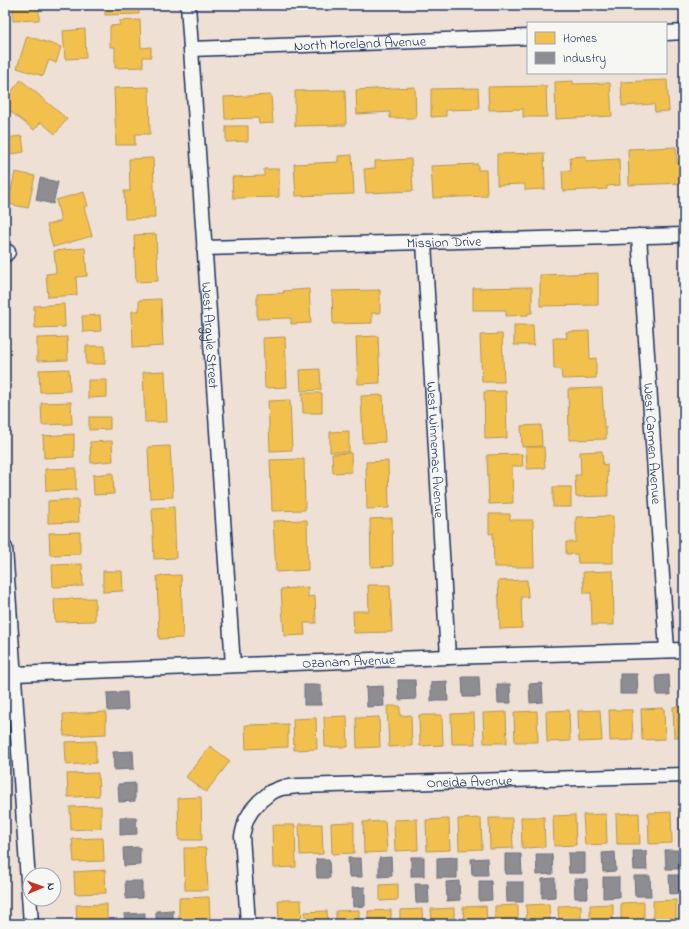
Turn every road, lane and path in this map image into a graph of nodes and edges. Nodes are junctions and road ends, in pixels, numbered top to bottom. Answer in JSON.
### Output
{"nodes":[{"id":1,"x":188,"y":5,"type":"edge"},
{"id":2,"x":684,"y":32,"type":"edge"},
{"id":3,"x":667,"y":33,"type":"edge"},
{"id":4,"x":527,"y":38,"type":"edge"},
{"id":5,"x":191,"y":49,"type":"junction"},
{"id":6,"x":684,"y":235,"type":"edge"},
{"id":7,"x":639,"y":236,"type":"junction"},
{"id":8,"x":424,"y":242,"type":"junction"},
{"id":9,"x":204,"y":248,"type":"junction"},
{"id":10,"x":5,"y":548,"type":"edge"},
{"id":11,"x":667,"y":650,"type":"junction"},
{"id":12,"x":684,"y":650,"type":"edge"},
{"id":13,"x":448,"y":657,"type":"junction"},
{"id":14,"x":232,"y":665,"type":"junction"},
{"id":15,"x":14,"y":674,"type":"junction"},
{"id":16,"x":11,"y":734,"type":"edge"},
{"id":17,"x":684,"y":775,"type":"edge"},
{"id":18,"x":31,"y":924,"type":"edge"},
{"id":19,"x":248,"y":924,"type":"edge"}],
"edges":[{"from":1,"to":5,"type":"street","name":"West Argyle Street"},
{"from":2,"to":3,"type":"street"},
{"from":4,"to":5,"type":"street","name":"North Moreland Avenue"},
{"from":5,"to":9,"type":"street","name":"West Argyle Street"},
{"from":6,"to":7,"type":"street","name":"Mission Drive"},
{"from":7,"to":8,"type":"street","name":"Mission Drive"},
{"from":7,"to":11,"type":"street","name":"West Carmen Avenue"},
{"from":8,"to":9,"type":"street","name":"Mission Drive"},
{"from":8,"to":13,"type":"street","name":"West Winnemac Avenue"},
{"from":9,"to":14,"type":"street","name":"West Argyle Street"},
{"from":10,"to":15,"type":"street"},
{"from":11,"to":12,"type":"street","name":"Ozanam Avenue"},
{"from":11,"to":13,"type":"street","name":"Ozanam Avenue"},
{"from":13,"to":14,"type":"street","name":"Ozanam Avenue"},
{"from":14,"to":15,"type":"street","name":"Ozanam Avenue"},
{"from":15,"to":16,"type":"street"},
{"from":16,"to":18,"type":"street"},
{"from":17,"to":19,"type":"street","name":"Oneida Avenue"}]}
